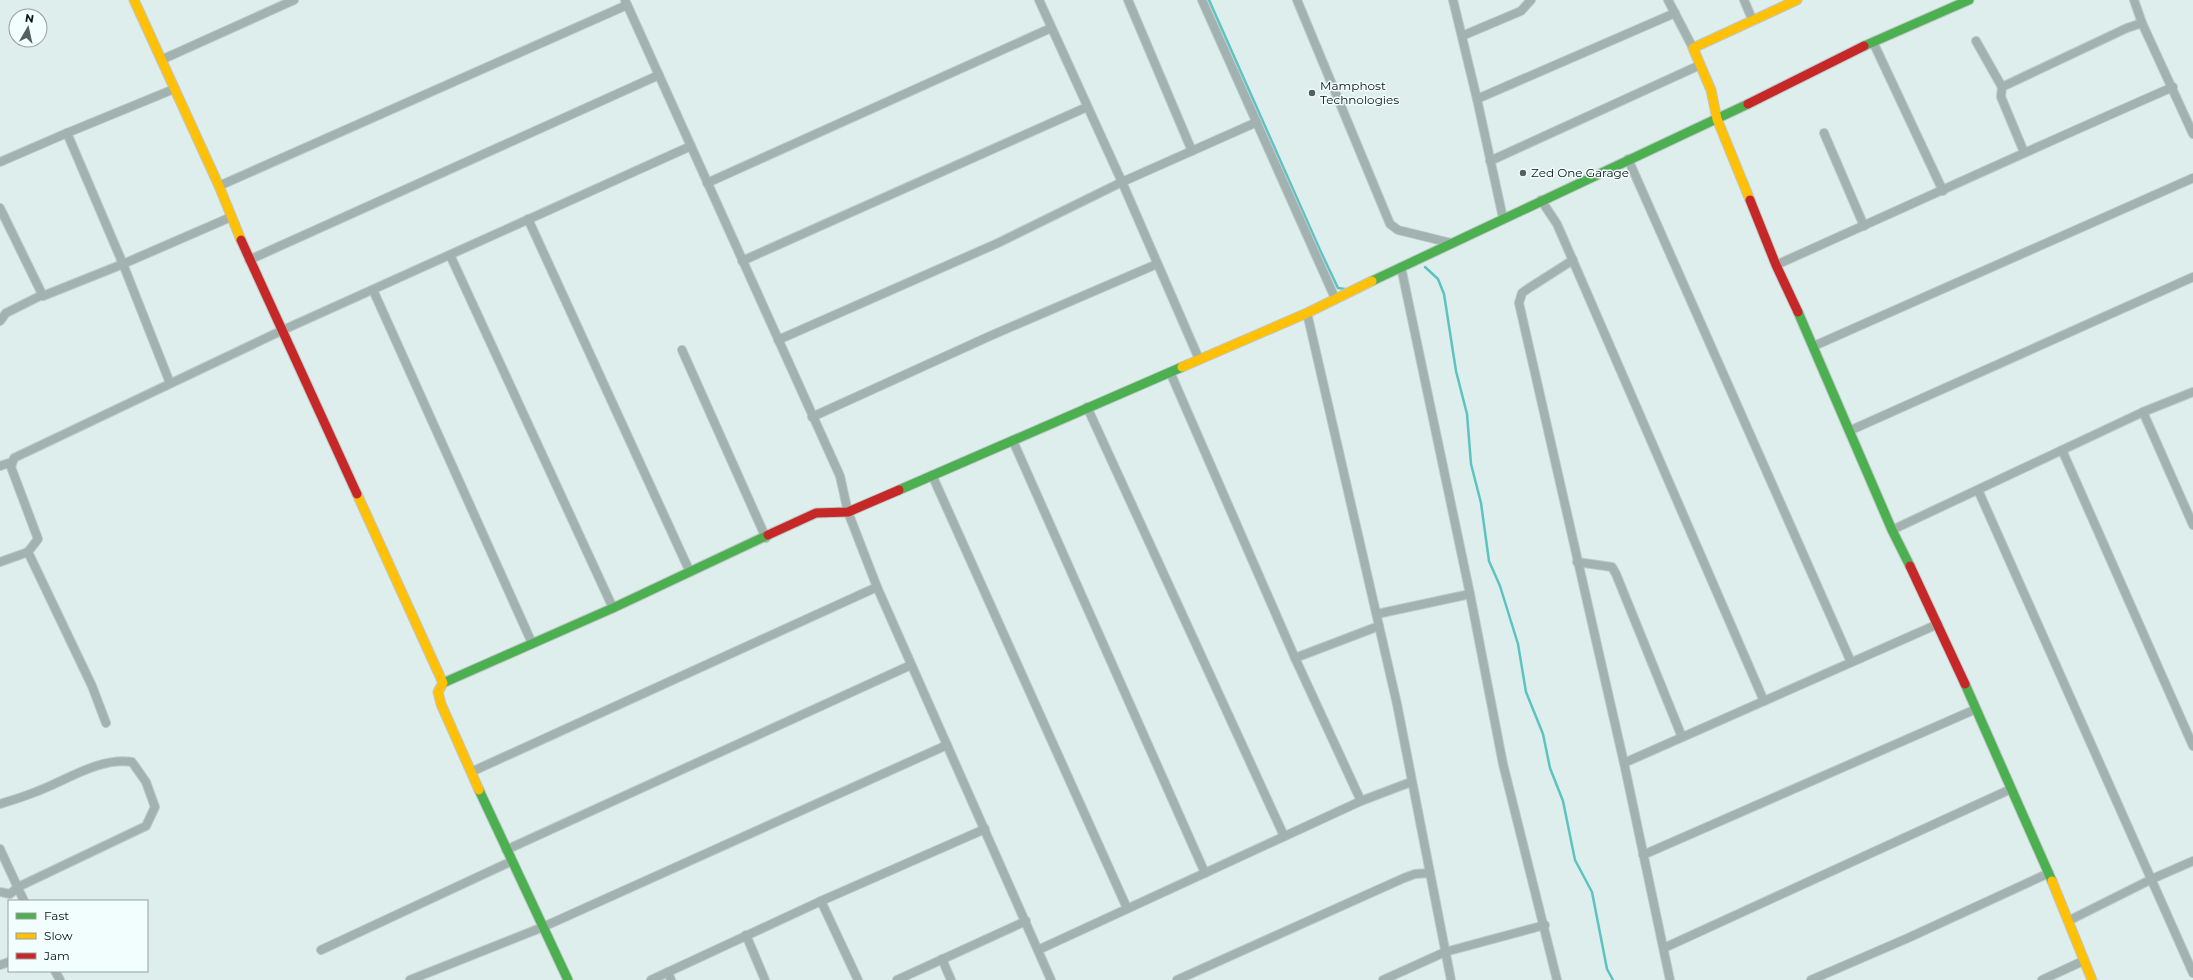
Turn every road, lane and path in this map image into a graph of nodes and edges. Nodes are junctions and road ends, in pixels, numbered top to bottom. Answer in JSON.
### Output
{"nodes":[{"id":1,"x":134,"y":0,"type":"edge"},
{"id":2,"x":294,"y":0,"type":"edge"},
{"id":3,"x":1039,"y":0,"type":"edge"},
{"id":4,"x":1128,"y":0,"type":"edge"},
{"id":5,"x":1202,"y":0,"type":"edge"},
{"id":6,"x":1297,"y":0,"type":"edge"},
{"id":7,"x":1453,"y":0,"type":"edge"},
{"id":8,"x":1531,"y":0,"type":"edge"},
{"id":9,"x":1668,"y":0,"type":"edge"},
{"id":10,"x":1744,"y":0,"type":"edge"},
{"id":11,"x":1796,"y":0,"type":"edge"},
{"id":12,"x":1969,"y":0,"type":"edge"},
{"id":13,"x":2134,"y":0,"type":"edge"},
{"id":14,"x":626,"y":2,"type":"edge"},
{"id":15,"x":1674,"y":13,"type":"junction"},
{"id":16,"x":1752,"y":19,"type":"junction"},
{"id":17,"x":2142,"y":24,"type":"junction"},
{"id":18,"x":1051,"y":28,"type":"junction"},
{"id":19,"x":1462,"y":36,"type":"junction"},
{"id":20,"x":1976,"y":41,"type":"dead end"},
{"id":21,"x":1873,"y":42,"type":"junction"},
{"id":22,"x":1693,"y":48,"type":"junction"},
{"id":23,"x":161,"y":60,"type":"junction"},
{"id":24,"x":1700,"y":65,"type":"junction"},
{"id":25,"x":659,"y":75,"type":"junction"},
{"id":26,"x":2002,"y":87,"type":"junction"},
{"id":27,"x":2172,"y":87,"type":"junction"},
{"id":28,"x":174,"y":89,"type":"junction"},
{"id":29,"x":1477,"y":99,"type":"junction"},
{"id":30,"x":1087,"y":107,"type":"junction"},
{"id":31,"x":2190,"y":118,"type":"edge"},
{"id":32,"x":1717,"y":119,"type":"junction"},
{"id":33,"x":1257,"y":122,"type":"junction"},
{"id":34,"x":67,"y":133,"type":"junction"},
{"id":35,"x":1824,"y":133,"type":"dead end"},
{"id":36,"x":2193,"y":134,"type":"edge"},
{"id":37,"x":691,"y":146,"type":"junction"},
{"id":38,"x":1192,"y":151,"type":"junction"},
{"id":39,"x":2024,"y":152,"type":"junction"},
{"id":40,"x":1628,"y":159,"type":"junction"},
{"id":41,"x":1490,"y":161,"type":"junction"},
{"id":42,"x":0,"y":162,"type":"edge"},
{"id":43,"x":2193,"y":178,"type":"edge"},
{"id":44,"x":1122,"y":182,"type":"junction"},
{"id":45,"x":707,"y":183,"type":"junction"},
{"id":46,"x":219,"y":186,"type":"junction"},
{"id":47,"x":1943,"y":191,"type":"junction"},
{"id":48,"x":1541,"y":200,"type":"junction"},
{"id":49,"x":0,"y":208,"type":"edge"},
{"id":50,"x":231,"y":217,"type":"junction"},
{"id":51,"x":1503,"y":218,"type":"junction"},
{"id":52,"x":528,"y":219,"type":"junction"},
{"id":53,"x":1864,"y":226,"type":"junction"},
{"id":54,"x":1451,"y":243,"type":"junction"},
{"id":55,"x":450,"y":255,"type":"junction"},
{"id":56,"x":249,"y":260,"type":"junction"},
{"id":57,"x":1573,"y":260,"type":"junction"},
{"id":58,"x":742,"y":261,"type":"junction"},
{"id":59,"x":123,"y":264,"type":"junction"},
{"id":60,"x":1157,"y":264,"type":"junction"},
{"id":61,"x":1776,"y":266,"type":"junction"},
{"id":62,"x":1401,"y":267,"type":"junction"},
{"id":63,"x":2193,"y":276,"type":"edge"},
{"id":64,"x":373,"y":290,"type":"junction"},
{"id":65,"x":42,"y":295,"type":"junction"},
{"id":66,"x":1335,"y":298,"type":"junction"},
{"id":67,"x":1307,"y":313,"type":"junction"},
{"id":68,"x":0,"y":321,"type":"edge"},
{"id":69,"x":283,"y":330,"type":"junction"},
{"id":70,"x":778,"y":340,"type":"junction"},
{"id":71,"x":1814,"y":346,"type":"junction"},
{"id":72,"x":682,"y":350,"type":"dead end"},
{"id":73,"x":1199,"y":359,"type":"junction"},
{"id":74,"x":1170,"y":372,"type":"junction"},
{"id":75,"x":170,"y":383,"type":"junction"},
{"id":76,"x":2193,"y":392,"type":"edge"},
{"id":77,"x":1087,"y":407,"type":"junction"},
{"id":78,"x":2143,"y":412,"type":"junction"},
{"id":79,"x":812,"y":417,"type":"junction"},
{"id":80,"x":1849,"y":431,"type":"junction"},
{"id":81,"x":1013,"y":441,"type":"junction"},
{"id":82,"x":2062,"y":450,"type":"junction"},
{"id":83,"x":12,"y":462,"type":"junction"},
{"id":84,"x":0,"y":466,"type":"edge"},
{"id":85,"x":932,"y":475,"type":"junction"},
{"id":86,"x":1978,"y":490,"type":"junction"},
{"id":87,"x":848,"y":512,"type":"junction"},
{"id":88,"x":2193,"y":525,"type":"edge"},
{"id":89,"x":1892,"y":530,"type":"junction"},
{"id":90,"x":766,"y":538,"type":"junction"},
{"id":91,"x":28,"y":552,"type":"junction"},
{"id":92,"x":0,"y":562,"type":"edge"},
{"id":93,"x":1577,"y":562,"type":"junction"},
{"id":94,"x":690,"y":572,"type":"junction"},
{"id":95,"x":876,"y":587,"type":"junction"},
{"id":96,"x":1470,"y":594,"type":"junction"},
{"id":97,"x":613,"y":608,"type":"junction"},
{"id":98,"x":1376,"y":614,"type":"junction"},
{"id":99,"x":1938,"y":624,"type":"junction"},
{"id":100,"x":1379,"y":626,"type":"junction"},
{"id":101,"x":532,"y":643,"type":"junction"},
{"id":102,"x":1295,"y":658,"type":"junction"},
{"id":103,"x":1851,"y":662,"type":"junction"},
{"id":104,"x":911,"y":665,"type":"junction"},
{"id":105,"x":443,"y":683,"type":"junction"},
{"id":106,"x":1764,"y":701,"type":"junction"},
{"id":107,"x":1976,"y":709,"type":"junction"},
{"id":108,"x":106,"y":723,"type":"dead end"},
{"id":109,"x":1682,"y":737,"type":"junction"},
{"id":110,"x":947,"y":744,"type":"junction"},
{"id":111,"x":2193,"y":746,"type":"edge"},
{"id":112,"x":1624,"y":764,"type":"junction"},
{"id":113,"x":471,"y":772,"type":"junction"},
{"id":114,"x":1411,"y":782,"type":"junction"},
{"id":115,"x":2011,"y":789,"type":"junction"},
{"id":116,"x":1361,"y":801,"type":"junction"},
{"id":117,"x":0,"y":804,"type":"edge"},
{"id":118,"x":985,"y":829,"type":"junction"},
{"id":119,"x":1284,"y":836,"type":"junction"},
{"id":120,"x":0,"y":849,"type":"edge"},
{"id":121,"x":506,"y":850,"type":"junction"},
{"id":122,"x":1643,"y":855,"type":"junction"},
{"id":123,"x":2193,"y":860,"type":"edge"},
{"id":124,"x":512,"y":861,"type":"junction"},
{"id":125,"x":1205,"y":873,"type":"junction"},
{"id":126,"x":1430,"y":873,"type":"junction"},
{"id":127,"x":2049,"y":873,"type":"junction"},
{"id":128,"x":2152,"y":879,"type":"junction"},
{"id":129,"x":18,"y":887,"type":"junction"},
{"id":130,"x":0,"y":892,"type":"edge"},
{"id":131,"x":24,"y":900,"type":"edge"},
{"id":132,"x":821,"y":901,"type":"junction"},
{"id":133,"x":1127,"y":908,"type":"junction"},
{"id":134,"x":1026,"y":921,"type":"junction"},
{"id":135,"x":2068,"y":921,"type":"junction"},
{"id":136,"x":1545,"y":925,"type":"junction"},
{"id":137,"x":543,"y":927,"type":"junction"},
{"id":138,"x":746,"y":935,"type":"junction"},
{"id":139,"x":1664,"y":948,"type":"junction"},
{"id":140,"x":322,"y":950,"type":"dead end"},
{"id":141,"x":1038,"y":950,"type":"junction"},
{"id":142,"x":1445,"y":952,"type":"junction"},
{"id":143,"x":942,"y":960,"type":"junction"},
{"id":144,"x":2083,"y":962,"type":"junction"},
{"id":145,"x":2193,"y":973,"type":"edge"},
{"id":146,"x":670,"y":976,"type":"edge"},
{"id":147,"x":410,"y":980,"type":"edge"},
{"id":148,"x":568,"y":980,"type":"edge"},
{"id":149,"x":651,"y":980,"type":"edge"},
{"id":150,"x":765,"y":980,"type":"edge"},
{"id":151,"x":858,"y":980,"type":"edge"},
{"id":152,"x":898,"y":980,"type":"edge"},
{"id":153,"x":951,"y":980,"type":"edge"},
{"id":154,"x":1052,"y":980,"type":"edge"},
{"id":155,"x":1177,"y":980,"type":"edge"},
{"id":156,"x":1383,"y":980,"type":"edge"},
{"id":157,"x":1451,"y":980,"type":"edge"},
{"id":158,"x":1557,"y":980,"type":"edge"},
{"id":159,"x":1670,"y":980,"type":"edge"},
{"id":160,"x":1811,"y":980,"type":"edge"},
{"id":161,"x":2042,"y":980,"type":"edge"},
{"id":162,"x":2092,"y":980,"type":"edge"}],
"edges":[{"from":1,"to":23,"type":"street"},
{"from":2,"to":23,"type":"street"},
{"from":3,"to":18,"type":"street"},
{"from":4,"to":38,"type":"street"},
{"from":5,"to":33,"type":"street"},
{"from":6,"to":54,"type":"street"},
{"from":7,"to":19,"type":"street"},
{"from":8,"to":19,"type":"street"},
{"from":9,"to":15,"type":"street"},
{"from":10,"to":16,"type":"street"},
{"from":11,"to":16,"type":"street"},
{"from":12,"to":21,"type":"street"},
{"from":13,"to":17,"type":"street"},
{"from":14,"to":25,"type":"street"},
{"from":14,"to":46,"type":"street"},
{"from":15,"to":22,"type":"street"},
{"from":15,"to":29,"type":"street"},
{"from":16,"to":22,"type":"street"},
{"from":17,"to":26,"type":"street"},
{"from":17,"to":27,"type":"street"},
{"from":18,"to":30,"type":"street"},
{"from":18,"to":45,"type":"street"},
{"from":19,"to":29,"type":"street"},
{"from":20,"to":26,"type":"street"},
{"from":21,"to":32,"type":"street"},
{"from":21,"to":47,"type":"street"},
{"from":22,"to":24,"type":"street"},
{"from":23,"to":28,"type":"street"},
{"from":24,"to":32,"type":"street"},
{"from":24,"to":41,"type":"street"},
{"from":25,"to":37,"type":"street"},
{"from":25,"to":56,"type":"street"},
{"from":26,"to":39,"type":"street"},
{"from":27,"to":31,"type":"street"},
{"from":27,"to":39,"type":"street"},
{"from":28,"to":34,"type":"street"},
{"from":28,"to":46,"type":"street"},
{"from":29,"to":41,"type":"street"},
{"from":30,"to":44,"type":"street"},
{"from":30,"to":58,"type":"street"},
{"from":31,"to":36,"type":"street"},
{"from":32,"to":40,"type":"street"},
{"from":32,"to":61,"type":"street"},
{"from":33,"to":38,"type":"street"},
{"from":33,"to":66,"type":"street"},
{"from":34,"to":42,"type":"street"},
{"from":34,"to":59,"type":"street"},
{"from":35,"to":53,"type":"street"},
{"from":37,"to":45,"type":"street"},
{"from":37,"to":52,"type":"street"},
{"from":38,"to":44,"type":"street"},
{"from":39,"to":47,"type":"street"},
{"from":40,"to":48,"type":"street"},
{"from":40,"to":103,"type":"street"},
{"from":41,"to":51,"type":"street"},
{"from":43,"to":71,"type":"street"},
{"from":44,"to":60,"type":"street"},
{"from":44,"to":70,"type":"street"},
{"from":45,"to":58,"type":"street"},
{"from":46,"to":50,"type":"street"},
{"from":47,"to":53,"type":"street"},
{"from":48,"to":51,"type":"street"},
{"from":48,"to":57,"type":"street"},
{"from":49,"to":65,"type":"street"},
{"from":50,"to":56,"type":"street"},
{"from":50,"to":59,"type":"street"},
{"from":51,"to":54,"type":"street"},
{"from":52,"to":55,"type":"street"},
{"from":52,"to":94,"type":"street"},
{"from":53,"to":61,"type":"street"},
{"from":54,"to":62,"type":"street"},
{"from":55,"to":64,"type":"street"},
{"from":55,"to":97,"type":"street"},
{"from":56,"to":69,"type":"street"},
{"from":57,"to":93,"type":"street"},
{"from":57,"to":106,"type":"street"},
{"from":58,"to":70,"type":"street"},
{"from":59,"to":65,"type":"street"},
{"from":59,"to":75,"type":"street"},
{"from":60,"to":73,"type":"street"},
{"from":60,"to":79,"type":"street"},
{"from":61,"to":71,"type":"street"},
{"from":62,"to":66,"type":"street"},
{"from":62,"to":96,"type":"street"},
{"from":63,"to":80,"type":"street"},
{"from":64,"to":69,"type":"street"},
{"from":64,"to":101,"type":"street"},
{"from":65,"to":68,"type":"street"},
{"from":66,"to":67,"type":"street"},
{"from":67,"to":73,"type":"street"},
{"from":67,"to":98,"type":"street"},
{"from":69,"to":75,"type":"street"},
{"from":69,"to":105,"type":"street"},
{"from":70,"to":79,"type":"street"},
{"from":71,"to":80,"type":"street"},
{"from":72,"to":90,"type":"street"},
{"from":73,"to":74,"type":"street"},
{"from":74,"to":77,"type":"street"},
{"from":74,"to":102,"type":"street"},
{"from":75,"to":83,"type":"street"},
{"from":76,"to":78,"type":"street"},
{"from":77,"to":81,"type":"street"},
{"from":77,"to":119,"type":"street"},
{"from":78,"to":82,"type":"street"},
{"from":78,"to":88,"type":"street"},
{"from":79,"to":87,"type":"street"},
{"from":80,"to":89,"type":"street"},
{"from":81,"to":85,"type":"street"},
{"from":81,"to":125,"type":"street"},
{"from":82,"to":86,"type":"street"},
{"from":82,"to":111,"type":"street"},
{"from":83,"to":84,"type":"street"},
{"from":83,"to":91,"type":"street"},
{"from":85,"to":87,"type":"street"},
{"from":85,"to":133,"type":"street"},
{"from":86,"to":89,"type":"street"},
{"from":86,"to":128,"type":"street"},
{"from":87,"to":90,"type":"street"},
{"from":87,"to":95,"type":"street"},
{"from":89,"to":99,"type":"street"},
{"from":90,"to":94,"type":"street"},
{"from":91,"to":92,"type":"street"},
{"from":91,"to":108,"type":"street"},
{"from":93,"to":109,"type":"street"},
{"from":93,"to":112,"type":"street"},
{"from":94,"to":97,"type":"street"},
{"from":95,"to":104,"type":"street"},
{"from":95,"to":113,"type":"street"},
{"from":96,"to":98,"type":"street"},
{"from":96,"to":136,"type":"street"},
{"from":97,"to":101,"type":"street"},
{"from":98,"to":100,"type":"street"},
{"from":99,"to":103,"type":"street"},
{"from":99,"to":107,"type":"street"},
{"from":100,"to":102,"type":"street"},
{"from":100,"to":114,"type":"street"},
{"from":101,"to":105,"type":"street"},
{"from":102,"to":116,"type":"street"},
{"from":103,"to":106,"type":"street"},
{"from":104,"to":110,"type":"street"},
{"from":104,"to":121,"type":"street"},
{"from":105,"to":113,"type":"street"},
{"from":106,"to":109,"type":"street"},
{"from":107,"to":115,"type":"street"},
{"from":107,"to":122,"type":"street"},
{"from":109,"to":112,"type":"street"},
{"from":110,"to":118,"type":"street"},
{"from":110,"to":137,"type":"street"},
{"from":112,"to":122,"type":"street"},
{"from":113,"to":121,"type":"street"},
{"from":114,"to":116,"type":"street"},
{"from":114,"to":126,"type":"street"},
{"from":115,"to":127,"type":"street"},
{"from":115,"to":139,"type":"street"},
{"from":116,"to":119,"type":"street"},
{"from":117,"to":129,"type":"street"},
{"from":118,"to":132,"type":"street"},
{"from":118,"to":134,"type":"street"},
{"from":119,"to":125,"type":"street"},
{"from":120,"to":129,"type":"street"},
{"from":121,"to":124,"type":"street"},
{"from":122,"to":139,"type":"street"},
{"from":123,"to":128,"type":"street"},
{"from":124,"to":137,"type":"street"},
{"from":124,"to":140,"type":"street"},
{"from":125,"to":133,"type":"street"},
{"from":126,"to":142,"type":"street"},
{"from":126,"to":155,"type":"street"},
{"from":127,"to":135,"type":"street"},
{"from":127,"to":160,"type":"street"},
{"from":128,"to":135,"type":"street"},
{"from":128,"to":145,"type":"street"},
{"from":129,"to":130,"type":"street"},
{"from":129,"to":131,"type":"street"},
{"from":132,"to":138,"type":"street"},
{"from":132,"to":151,"type":"street"},
{"from":133,"to":141,"type":"street"},
{"from":134,"to":141,"type":"street"},
{"from":134,"to":143,"type":"street"},
{"from":135,"to":144,"type":"street"},
{"from":136,"to":142,"type":"street"},
{"from":136,"to":158,"type":"street"},
{"from":137,"to":147,"type":"street"},
{"from":137,"to":148,"type":"street"},
{"from":138,"to":146,"type":"street"},
{"from":138,"to":150,"type":"street"},
{"from":139,"to":159,"type":"street"},
{"from":141,"to":154,"type":"street"},
{"from":142,"to":156,"type":"street"},
{"from":142,"to":157,"type":"street"},
{"from":143,"to":152,"type":"street"},
{"from":143,"to":153,"type":"street"},
{"from":144,"to":161,"type":"street"},
{"from":144,"to":162,"type":"street"},
{"from":146,"to":149,"type":"street"}]}
